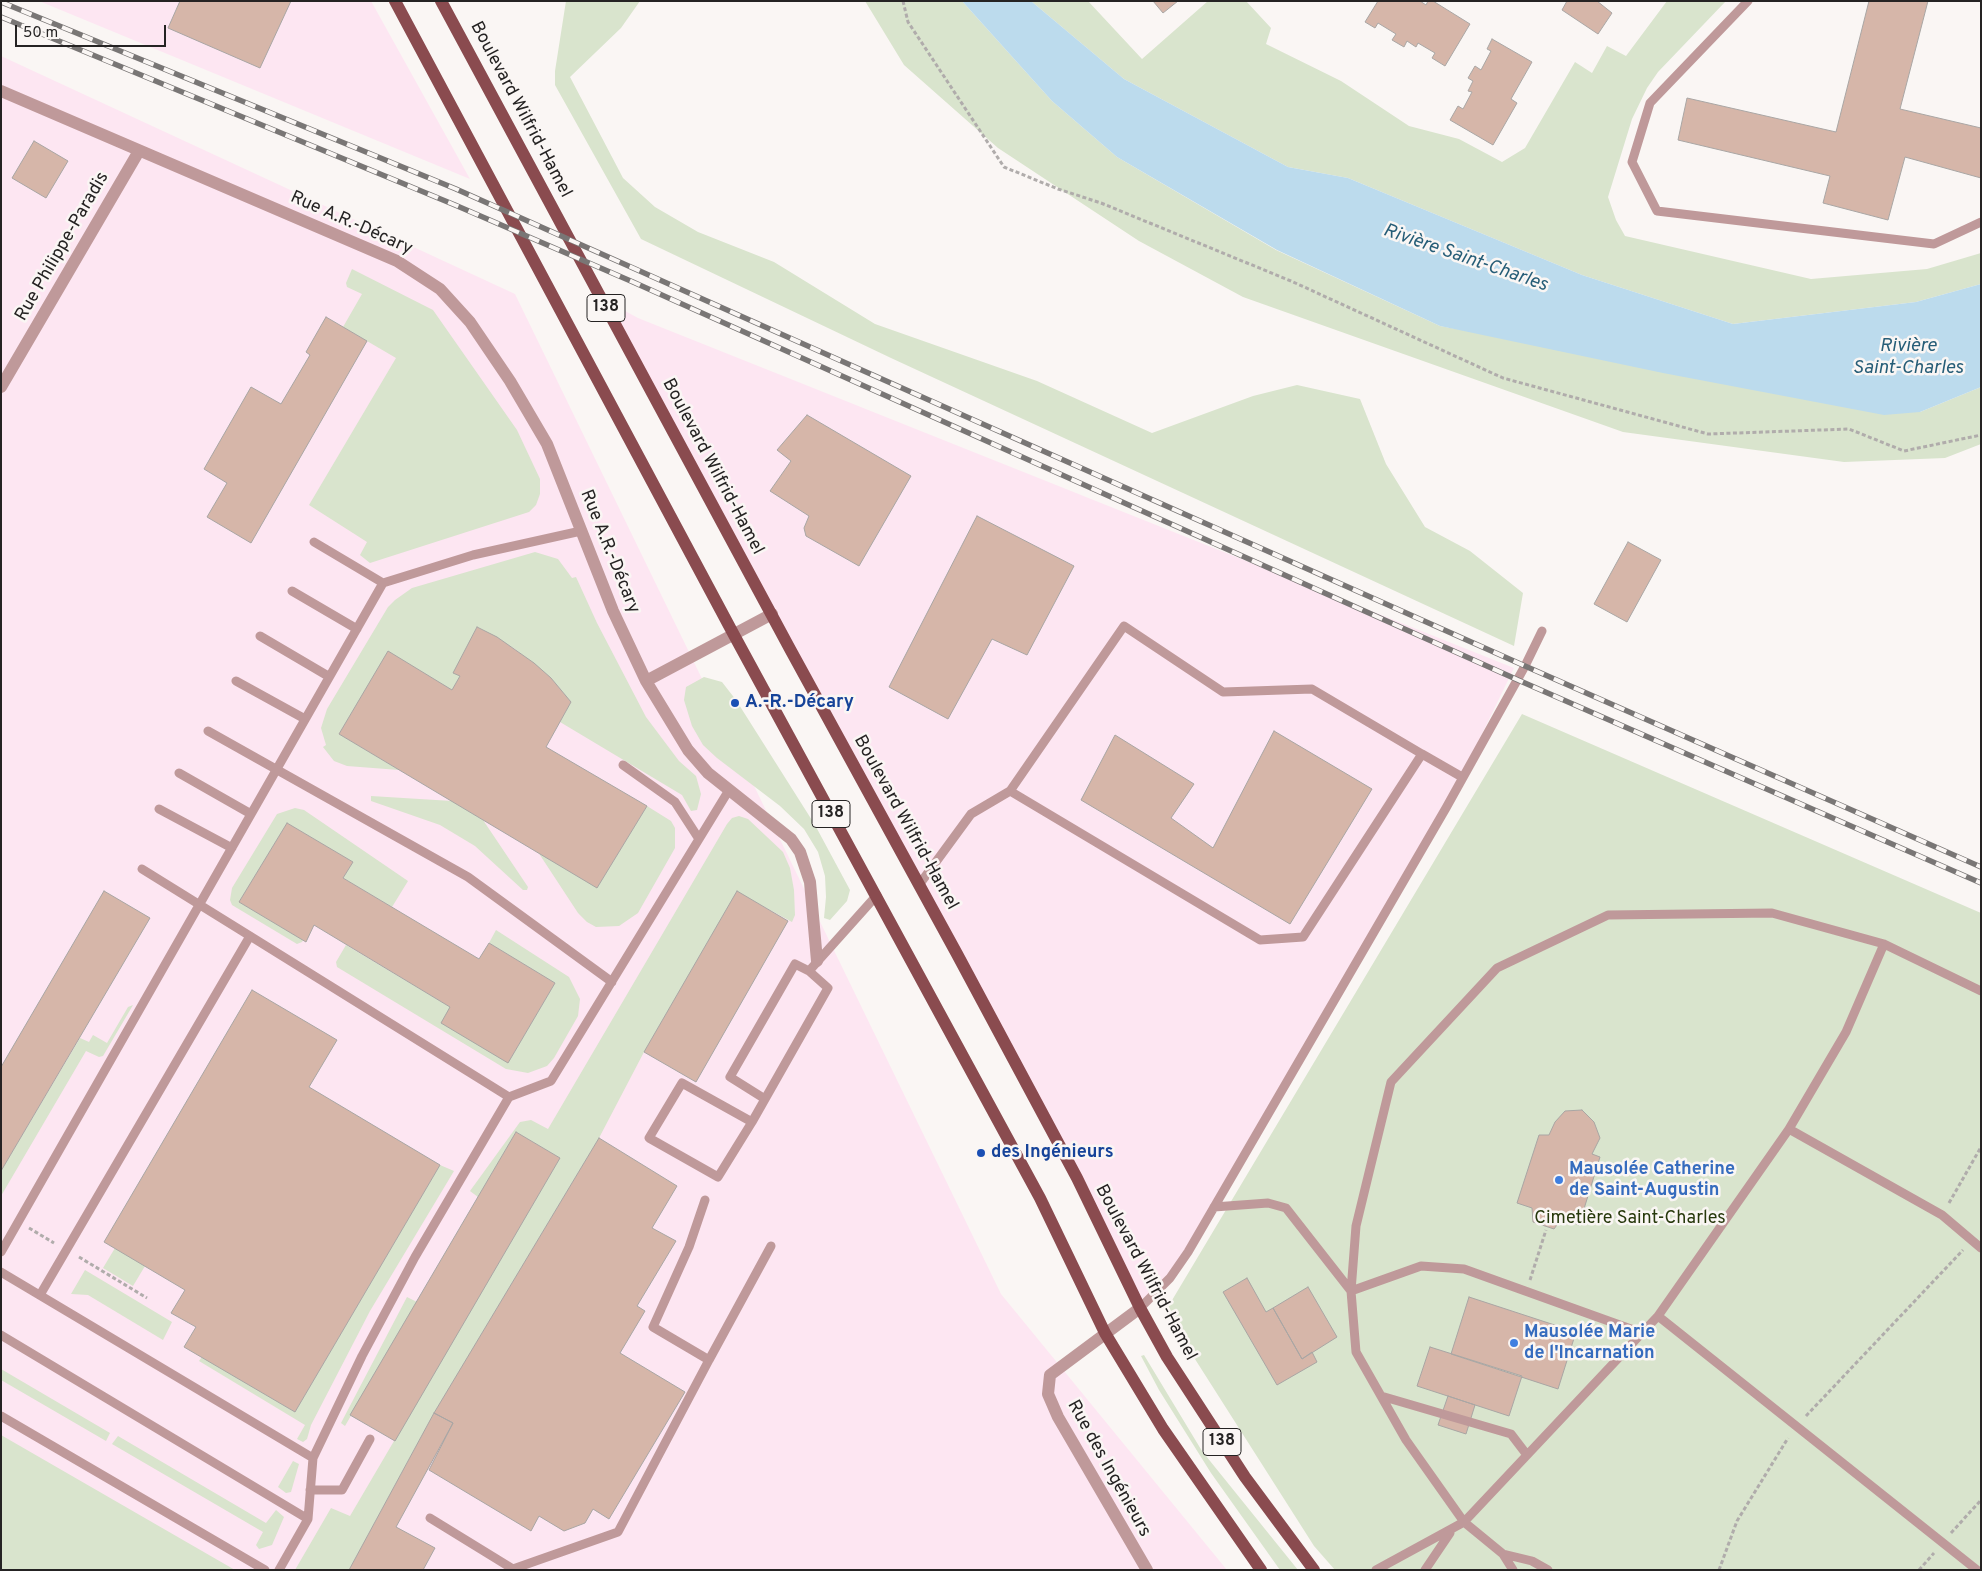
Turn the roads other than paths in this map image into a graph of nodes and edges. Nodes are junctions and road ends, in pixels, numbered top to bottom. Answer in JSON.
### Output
{"nodes":[{"id":1,"x":395,"y":1,"type":"edge"},
{"id":2,"x":441,"y":1,"type":"edge"},
{"id":3,"x":1748,"y":1,"type":"edge"},
{"id":4,"x":1,"y":91,"type":"edge"},
{"id":5,"x":139,"y":151,"type":"junction"},
{"id":6,"x":1981,"y":222,"type":"edge"},
{"id":7,"x":1,"y":387,"type":"edge"},
{"id":8,"x":581,"y":531,"type":"junction"},
{"id":9,"x":314,"y":542,"type":"dead end"},
{"id":10,"x":383,"y":583,"type":"junction"},
{"id":11,"x":292,"y":592,"type":"dead end"},
{"id":12,"x":772,"y":614,"type":"junction"},
{"id":13,"x":357,"y":629,"type":"junction"},
{"id":14,"x":1542,"y":631,"type":"dead end"},
{"id":15,"x":734,"y":635,"type":"junction"},
{"id":16,"x":260,"y":636,"type":"dead end"},
{"id":17,"x":328,"y":676,"type":"junction"},
{"id":18,"x":236,"y":681,"type":"dead end"},
{"id":19,"x":646,"y":681,"type":"junction"},
{"id":20,"x":305,"y":719,"type":"junction"},
{"id":21,"x":208,"y":731,"type":"dead end"},
{"id":22,"x":1422,"y":754,"type":"junction"},
{"id":23,"x":623,"y":765,"type":"dead end"},
{"id":24,"x":276,"y":769,"type":"junction"},
{"id":25,"x":179,"y":772,"type":"dead end"},
{"id":26,"x":1462,"y":777,"type":"junction"},
{"id":27,"x":729,"y":790,"type":"junction"},
{"id":28,"x":1010,"y":791,"type":"junction"},
{"id":29,"x":159,"y":810,"type":"dead end"},
{"id":30,"x":251,"y":814,"type":"junction"},
{"id":31,"x":699,"y":839,"type":"junction"},
{"id":32,"x":232,"y":848,"type":"junction"},
{"id":33,"x":142,"y":869,"type":"dead end"},
{"id":34,"x":919,"y":885,"type":"junction"},
{"id":35,"x":877,"y":895,"type":"junction"},
{"id":36,"x":200,"y":903,"type":"junction"},
{"id":37,"x":250,"y":936,"type":"junction"},
{"id":38,"x":1884,"y":944,"type":"junction"},
{"id":39,"x":813,"y":966,"type":"junction"},
{"id":40,"x":612,"y":982,"type":"junction"},
{"id":41,"x":1981,"y":991,"type":"edge"},
{"id":42,"x":509,"y":1097,"type":"junction"},
{"id":43,"x":765,"y":1099,"type":"junction"},
{"id":44,"x":752,"y":1122,"type":"junction"},
{"id":45,"x":1790,"y":1129,"type":"junction"},
{"id":46,"x":705,"y":1200,"type":"dead end"},
{"id":47,"x":1214,"y":1207,"type":"junction"},
{"id":48,"x":772,"y":1246,"type":"dead end"},
{"id":49,"x":1981,"y":1248,"type":"edge"},
{"id":50,"x":2,"y":1250,"type":"edge"},
{"id":51,"x":1,"y":1272,"type":"edge"},
{"id":52,"x":1351,"y":1291,"type":"junction"},
{"id":53,"x":40,"y":1295,"type":"junction"},
{"id":54,"x":1140,"y":1308,"type":"junction"},
{"id":55,"x":1658,"y":1316,"type":"junction"},
{"id":56,"x":1105,"y":1333,"type":"junction"},
{"id":57,"x":1642,"y":1333,"type":"junction"},
{"id":58,"x":1,"y":1335,"type":"edge"},
{"id":59,"x":710,"y":1360,"type":"junction"},
{"id":60,"x":1381,"y":1396,"type":"junction"},
{"id":61,"x":1,"y":1416,"type":"edge"},
{"id":62,"x":370,"y":1439,"type":"dead end"},
{"id":63,"x":1527,"y":1455,"type":"junction"},
{"id":64,"x":313,"y":1458,"type":"junction"},
{"id":65,"x":310,"y":1490,"type":"junction"},
{"id":66,"x":430,"y":1518,"type":"dead end"},
{"id":67,"x":308,"y":1519,"type":"junction"},
{"id":68,"x":1464,"y":1522,"type":"junction"},
{"id":69,"x":1452,"y":1530,"type":"junction"},
{"id":70,"x":1503,"y":1554,"type":"junction"},
{"id":71,"x":513,"y":1569,"type":"edge"},
{"id":72,"x":265,"y":1570,"type":"edge"},
{"id":73,"x":279,"y":1570,"type":"edge"},
{"id":74,"x":1147,"y":1570,"type":"edge"},
{"id":75,"x":1261,"y":1570,"type":"edge"},
{"id":76,"x":1314,"y":1570,"type":"edge"},
{"id":77,"x":1376,"y":1570,"type":"edge"},
{"id":78,"x":1425,"y":1570,"type":"edge"},
{"id":79,"x":1513,"y":1570,"type":"edge"},
{"id":80,"x":1548,"y":1570,"type":"edge"},
{"id":81,"x":1977,"y":1570,"type":"edge"}],
"edges":[{"from":1,"to":15,"type":"main road","number":"138"},
{"from":2,"to":12,"type":"main road","name":"Boulevard Wilfrid-Hamel","number":"138"},
{"from":3,"to":6,"type":"lane"},
{"from":4,"to":5,"type":"street","name":"Rue A.R.-Décary"},
{"from":5,"to":7,"type":"street","name":"Rue Philippe-Paradis"},
{"from":5,"to":8,"type":"street","name":"Rue A.R.-Décary"},
{"from":8,"to":10,"type":"lane"},
{"from":8,"to":19,"type":"street","name":"Rue A.R.-Décary"},
{"from":9,"to":10,"type":"lane"},
{"from":10,"to":13,"type":"lane"},
{"from":11,"to":13,"type":"lane"},
{"from":12,"to":15,"type":"street"},
{"from":12,"to":34,"type":"main road","name":"Boulevard Wilfrid-Hamel","number":"138"},
{"from":13,"to":17,"type":"lane"},
{"from":14,"to":26,"type":"lane"},
{"from":15,"to":19,"type":"street"},
{"from":15,"to":35,"type":"main road","number":"138"},
{"from":16,"to":17,"type":"lane"},
{"from":17,"to":20,"type":"lane"},
{"from":18,"to":20,"type":"lane"},
{"from":19,"to":27,"type":"street","name":"Rue A.R.-Décary"},
{"from":20,"to":24,"type":"lane"},
{"from":21,"to":24,"type":"lane"},
{"from":22,"to":26,"type":"lane"},
{"from":22,"to":28,"type":"lane"},
{"from":22,"to":28,"type":"lane"},
{"from":23,"to":31,"type":"lane"},
{"from":24,"to":30,"type":"lane"},
{"from":24,"to":40,"type":"lane"},
{"from":25,"to":30,"type":"lane"},
{"from":26,"to":47,"type":"lane"},
{"from":27,"to":31,"type":"lane"},
{"from":27,"to":39,"type":"street","name":"Rue A.R.-Décary"},
{"from":28,"to":34,"type":"lane"},
{"from":29,"to":32,"type":"lane"},
{"from":30,"to":32,"type":"lane"},
{"from":31,"to":40,"type":"lane"},
{"from":32,"to":36,"type":"lane"},
{"from":33,"to":36,"type":"lane"},
{"from":34,"to":54,"type":"main road","name":"Boulevard Wilfrid-Hamel","number":"138"},
{"from":35,"to":39,"type":"lane"},
{"from":35,"to":56,"type":"main road","number":"138"},
{"from":36,"to":37,"type":"lane"},
{"from":36,"to":50,"type":"lane"},
{"from":37,"to":42,"type":"lane"},
{"from":37,"to":53,"type":"lane"},
{"from":38,"to":41,"type":"lane"},
{"from":38,"to":45,"type":"lane"},
{"from":38,"to":52,"type":"lane"},
{"from":39,"to":43,"type":"lane"},
{"from":39,"to":43,"type":"lane"},
{"from":40,"to":42,"type":"lane"},
{"from":42,"to":64,"type":"lane"},
{"from":43,"to":44,"type":"lane"},
{"from":44,"to":44,"type":"lane"},
{"from":45,"to":49,"type":"lane"},
{"from":45,"to":55,"type":"lane"},
{"from":46,"to":59,"type":"lane"},
{"from":47,"to":52,"type":"lane"},
{"from":47,"to":54,"type":"lane"},
{"from":48,"to":59,"type":"lane"},
{"from":51,"to":53,"type":"lane"},
{"from":52,"to":57,"type":"lane"},
{"from":52,"to":60,"type":"lane"},
{"from":53,"to":64,"type":"lane"},
{"from":54,"to":56,"type":"street","name":"Rue des Ingénieurs"},
{"from":54,"to":76,"type":"main road","name":"Boulevard Wilfrid-Hamel","number":"138"},
{"from":55,"to":57,"type":"lane"},
{"from":55,"to":81,"type":"lane"},
{"from":56,"to":74,"type":"street","name":"Rue des Ingénieurs"},
{"from":56,"to":75,"type":"main road","number":"138"},
{"from":57,"to":63,"type":"lane"},
{"from":58,"to":67,"type":"lane"},
{"from":59,"to":71,"type":"lane"},
{"from":60,"to":63,"type":"lane"},
{"from":60,"to":68,"type":"lane"},
{"from":61,"to":72,"type":"lane"},
{"from":62,"to":65,"type":"lane"},
{"from":63,"to":68,"type":"lane"},
{"from":64,"to":65,"type":"lane"},
{"from":65,"to":67,"type":"lane"},
{"from":66,"to":71,"type":"lane"},
{"from":67,"to":73,"type":"lane"},
{"from":68,"to":69,"type":"lane"},
{"from":68,"to":70,"type":"lane"},
{"from":69,"to":77,"type":"lane"},
{"from":69,"to":78,"type":"lane"},
{"from":70,"to":79,"type":"lane"},
{"from":70,"to":80,"type":"lane"}]}
